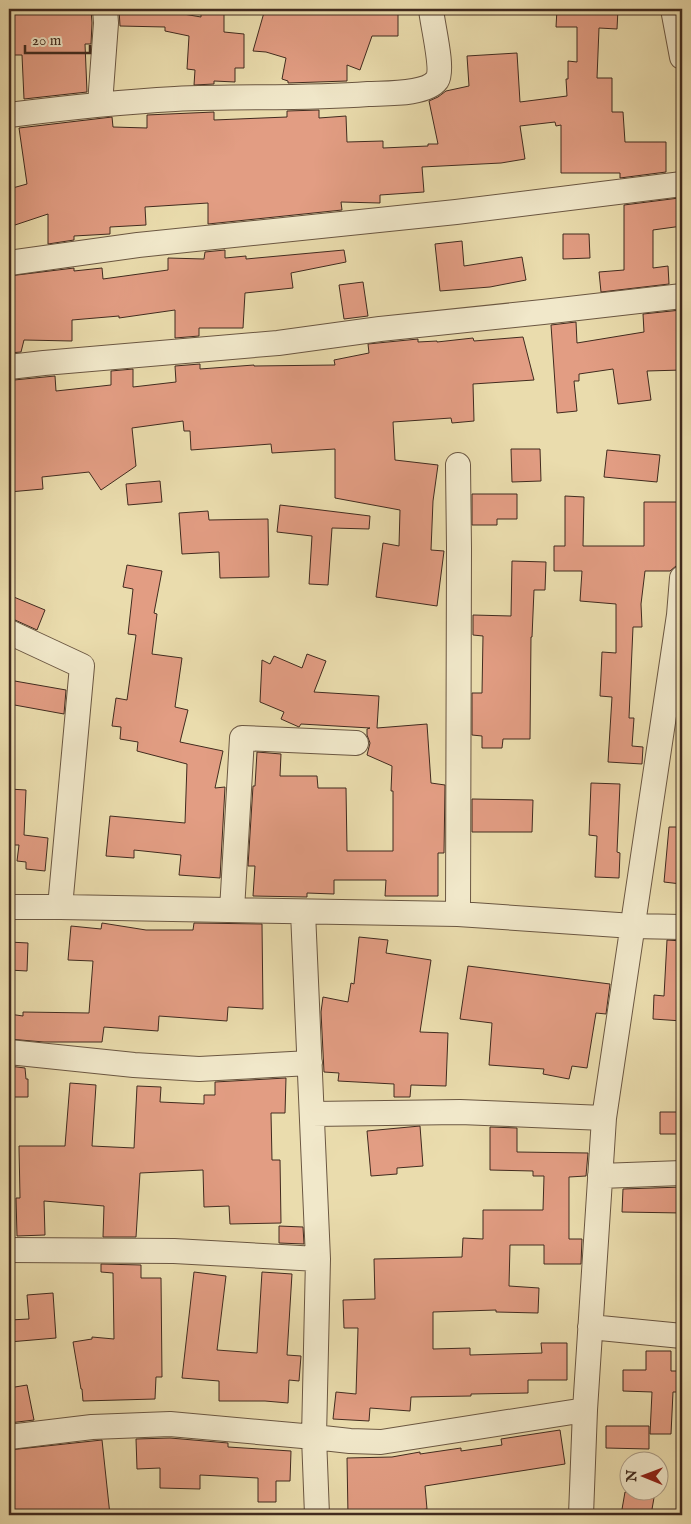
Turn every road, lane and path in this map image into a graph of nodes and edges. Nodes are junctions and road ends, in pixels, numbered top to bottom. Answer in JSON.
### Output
{"nodes":[{"id":1,"x":105,"y":9,"type":"edge"},
{"id":2,"x":431,"y":9,"type":"edge"},
{"id":3,"x":674,"y":9,"type":"edge"},
{"id":4,"x":682,"y":57,"type":"edge"},
{"id":5,"x":100,"y":104,"type":"junction"},
{"id":6,"x":9,"y":115,"type":"edge"},
{"id":7,"x":682,"y":184,"type":"edge"},
{"id":8,"x":9,"y":264,"type":"edge"},
{"id":9,"x":682,"y":296,"type":"edge"},
{"id":10,"x":9,"y":367,"type":"edge"},
{"id":11,"x":458,"y":465,"type":"dead end"},
{"id":12,"x":682,"y":578,"type":"edge"},
{"id":13,"x":681,"y":615,"type":"edge"},
{"id":14,"x":9,"y":632,"type":"edge"},
{"id":15,"x":356,"y":743,"type":"dead end"},
{"id":16,"x":60,"y":907,"type":"junction"},
{"id":17,"x":9,"y":908,"type":"edge"},
{"id":18,"x":232,"y":910,"type":"junction"},
{"id":19,"x":303,"y":912,"type":"junction"},
{"id":20,"x":458,"y":914,"type":"junction"},
{"id":21,"x":633,"y":926,"type":"junction"},
{"id":22,"x":682,"y":927,"type":"edge"},
{"id":23,"x":9,"y":1052,"type":"edge"},
{"id":24,"x":310,"y":1063,"type":"junction"},
{"id":25,"x":312,"y":1114,"type":"junction"},
{"id":26,"x":604,"y":1118,"type":"junction"},
{"id":27,"x":682,"y":1174,"type":"edge"},
{"id":28,"x":600,"y":1176,"type":"junction"},
{"id":29,"x":9,"y":1250,"type":"edge"},
{"id":30,"x":318,"y":1259,"type":"junction"},
{"id":31,"x":590,"y":1327,"type":"junction"},
{"id":32,"x":682,"y":1336,"type":"edge"},
{"id":33,"x":585,"y":1410,"type":"junction"},
{"id":34,"x":9,"y":1437,"type":"edge"},
{"id":35,"x":314,"y":1437,"type":"junction"},
{"id":36,"x":316,"y":1515,"type":"edge"},
{"id":37,"x":581,"y":1515,"type":"edge"}],
"edges":[{"from":1,"to":5,"type":"street"},
{"from":2,"to":5,"type":"street"},
{"from":3,"to":4,"type":"street"},
{"from":5,"to":6,"type":"street"},
{"from":7,"to":8,"type":"street"},
{"from":9,"to":10,"type":"street"},
{"from":11,"to":20,"type":"street"},
{"from":12,"to":13,"type":"street"},
{"from":13,"to":21,"type":"street"},
{"from":14,"to":16,"type":"street"},
{"from":15,"to":18,"type":"street"},
{"from":16,"to":17,"type":"street"},
{"from":16,"to":18,"type":"street"},
{"from":18,"to":19,"type":"street"},
{"from":19,"to":20,"type":"street"},
{"from":19,"to":24,"type":"street"},
{"from":20,"to":21,"type":"street"},
{"from":21,"to":22,"type":"street"},
{"from":21,"to":26,"type":"street"},
{"from":23,"to":24,"type":"street"},
{"from":24,"to":25,"type":"street"},
{"from":25,"to":26,"type":"street"},
{"from":25,"to":30,"type":"street"},
{"from":26,"to":28,"type":"street"},
{"from":27,"to":28,"type":"street"},
{"from":28,"to":31,"type":"street"},
{"from":29,"to":30,"type":"street"},
{"from":30,"to":35,"type":"street"},
{"from":31,"to":32,"type":"street"},
{"from":31,"to":33,"type":"street"},
{"from":33,"to":35,"type":"street"},
{"from":33,"to":37,"type":"street"},
{"from":34,"to":35,"type":"street"},
{"from":35,"to":36,"type":"street"}]}
